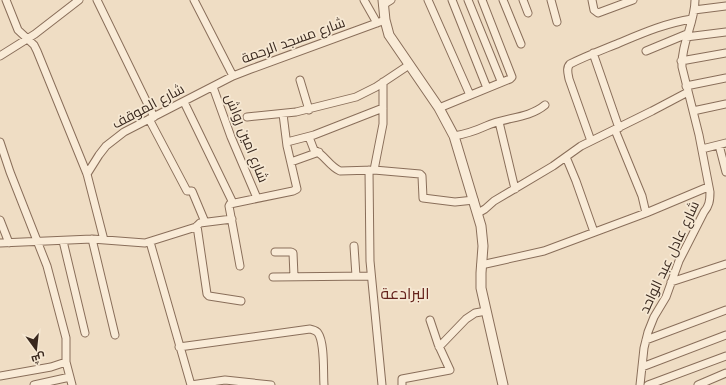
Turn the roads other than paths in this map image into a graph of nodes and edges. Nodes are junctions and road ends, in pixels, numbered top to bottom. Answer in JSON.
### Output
{"nodes":[{"id":1,"x":6,"y":0,"type":"edge"},
{"id":2,"x":79,"y":0,"type":"edge"},
{"id":3,"x":97,"y":0,"type":"edge"},
{"id":4,"x":194,"y":0,"type":"edge"},
{"id":5,"x":364,"y":0,"type":"edge"},
{"id":6,"x":428,"y":0,"type":"edge"},
{"id":7,"x":452,"y":0,"type":"edge"},
{"id":8,"x":468,"y":0,"type":"edge"},
{"id":9,"x":482,"y":0,"type":"edge"},
{"id":10,"x":503,"y":0,"type":"edge"},
{"id":11,"x":523,"y":0,"type":"edge"},
{"id":12,"x":551,"y":0,"type":"edge"},
{"id":13,"x":592,"y":0,"type":"edge"},
{"id":14,"x":633,"y":0,"type":"edge"},
{"id":15,"x":695,"y":0,"type":"edge"},
{"id":16,"x":386,"y":2,"type":"edge"},
{"id":17,"x":726,"y":6,"type":"edge"},
{"id":18,"x":694,"y":10,"type":"junction"},
{"id":19,"x":528,"y":13,"type":"dead end"},
{"id":20,"x":692,"y":18,"type":"junction"},
{"id":21,"x":380,"y":22,"type":"junction"},
{"id":22,"x":557,"y":22,"type":"dead end"},
{"id":23,"x":726,"y":32,"type":"edge"},
{"id":24,"x":686,"y":36,"type":"junction"},
{"id":25,"x":28,"y":39,"type":"junction"},
{"id":26,"x":521,"y":44,"type":"dead end"},
{"id":27,"x":646,"y":51,"type":"dead end"},
{"id":28,"x":593,"y":53,"type":"junction"},
{"id":29,"x":726,"y":54,"type":"edge"},
{"id":30,"x":0,"y":56,"type":"edge"},
{"id":31,"x":682,"y":61,"type":"junction"},
{"id":32,"x":409,"y":65,"type":"junction"},
{"id":33,"x":234,"y":76,"type":"junction"},
{"id":34,"x":726,"y":78,"type":"edge"},
{"id":35,"x":300,"y":80,"type":"dead end"},
{"id":36,"x":501,"y":81,"type":"junction"},
{"id":37,"x":383,"y":82,"type":"junction"},
{"id":38,"x":213,"y":87,"type":"junction"},
{"id":39,"x":487,"y":88,"type":"junction"},
{"id":40,"x":687,"y":89,"type":"junction"},
{"id":41,"x":470,"y":95,"type":"junction"},
{"id":42,"x":184,"y":102,"type":"junction"},
{"id":43,"x":726,"y":104,"type":"edge"},
{"id":44,"x":544,"y":105,"type":"dead end"},
{"id":45,"x":383,"y":108,"type":"junction"},
{"id":46,"x":439,"y":108,"type":"junction"},
{"id":47,"x":309,"y":110,"type":"junction"},
{"id":48,"x":693,"y":111,"type":"junction"},
{"id":49,"x":283,"y":114,"type":"junction"},
{"id":50,"x":247,"y":117,"type":"dead end"},
{"id":51,"x":152,"y":118,"type":"junction"},
{"id":52,"x":499,"y":122,"type":"junction"},
{"id":53,"x":617,"y":129,"type":"junction"},
{"id":54,"x":454,"y":136,"type":"junction"},
{"id":55,"x":309,"y":137,"type":"junction"},
{"id":56,"x":592,"y":141,"type":"junction"},
{"id":57,"x":0,"y":142,"type":"edge"},
{"id":58,"x":287,"y":142,"type":"junction"},
{"id":59,"x":723,"y":144,"type":"edge"},
{"id":60,"x":702,"y":149,"type":"junction"},
{"id":61,"x":319,"y":152,"type":"junction"},
{"id":62,"x":566,"y":157,"type":"junction"},
{"id":63,"x":291,"y":162,"type":"junction"},
{"id":64,"x":371,"y":170,"type":"junction"},
{"id":65,"x":726,"y":172,"type":"edge"},
{"id":66,"x":87,"y":174,"type":"junction"},
{"id":67,"x":708,"y":187,"type":"junction"},
{"id":68,"x":515,"y":189,"type":"junction"},
{"id":69,"x":257,"y":198,"type":"junction"},
{"id":70,"x":474,"y":200,"type":"junction"},
{"id":71,"x":232,"y":204,"type":"junction"},
{"id":72,"x":478,"y":213,"type":"junction"},
{"id":73,"x":646,"y":213,"type":"junction"},
{"id":74,"x":232,"y":219,"type":"junction"},
{"id":75,"x":0,"y":220,"type":"edge"},
{"id":76,"x":205,"y":222,"type":"junction"},
{"id":77,"x":197,"y":226,"type":"junction"},
{"id":78,"x":594,"y":232,"type":"junction"},
{"id":79,"x":92,"y":240,"type":"junction"},
{"id":80,"x":104,"y":240,"type":"junction"},
{"id":81,"x":63,"y":241,"type":"junction"},
{"id":82,"x":38,"y":242,"type":"junction"},
{"id":83,"x":150,"y":242,"type":"junction"},
{"id":84,"x":9,"y":243,"type":"junction"},
{"id":85,"x":0,"y":244,"type":"edge"},
{"id":86,"x":354,"y":246,"type":"dead end"},
{"id":87,"x":275,"y":252,"type":"dead end"},
{"id":88,"x":726,"y":264,"type":"edge"},
{"id":89,"x":481,"y":265,"type":"junction"},
{"id":90,"x":240,"y":266,"type":"dead end"},
{"id":91,"x":294,"y":276,"type":"junction"},
{"id":92,"x":356,"y":276,"type":"junction"},
{"id":93,"x":371,"y":276,"type":"junction"},
{"id":94,"x":273,"y":277,"type":"dead end"},
{"id":95,"x":671,"y":282,"type":"junction"},
{"id":96,"x":241,"y":301,"type":"dead end"},
{"id":97,"x":726,"y":310,"type":"edge"},
{"id":98,"x":486,"y":311,"type":"junction"},
{"id":99,"x":430,"y":320,"type":"dead end"},
{"id":100,"x":86,"y":333,"type":"dead end"},
{"id":101,"x":115,"y":335,"type":"dead end"},
{"id":102,"x":726,"y":335,"type":"edge"},
{"id":103,"x":646,"y":340,"type":"junction"},
{"id":104,"x":179,"y":346,"type":"junction"},
{"id":105,"x":439,"y":347,"type":"junction"},
{"id":106,"x":726,"y":356,"type":"edge"},
{"id":107,"x":66,"y":362,"type":"junction"},
{"id":108,"x":642,"y":367,"type":"junction"},
{"id":109,"x":726,"y":373,"type":"edge"},
{"id":110,"x":0,"y":376,"type":"edge"},
{"id":111,"x":70,"y":377,"type":"junction"},
{"id":112,"x":231,"y":382,"type":"edge"},
{"id":113,"x":34,"y":385,"type":"edge"},
{"id":114,"x":72,"y":385,"type":"edge"},
{"id":115,"x":191,"y":385,"type":"edge"},
{"id":116,"x":271,"y":385,"type":"edge"},
{"id":117,"x":324,"y":385,"type":"edge"},
{"id":118,"x":382,"y":385,"type":"edge"},
{"id":119,"x":402,"y":385,"type":"edge"},
{"id":120,"x":503,"y":385,"type":"edge"},
{"id":121,"x":640,"y":385,"type":"edge"},
{"id":122,"x":648,"y":385,"type":"edge"},
{"id":123,"x":698,"y":385,"type":"edge"}],
"edges":[{"from":1,"to":25,"type":"street"},
{"from":2,"to":25,"type":"street"},
{"from":3,"to":51,"type":"street"},
{"from":4,"to":33,"type":"street"},
{"from":5,"to":21,"type":"street"},
{"from":6,"to":41,"type":"street"},
{"from":7,"to":39,"type":"street"},
{"from":8,"to":36,"type":"street"},
{"from":9,"to":36,"type":"street"},
{"from":10,"to":26,"type":"street"},
{"from":11,"to":19,"type":"street"},
{"from":12,"to":22,"type":"street"},
{"from":13,"to":14,"type":"street"},
{"from":15,"to":18,"type":"street","name":"شارع عادل عبد الواحد"},
{"from":16,"to":21,"type":"street"},
{"from":17,"to":18,"type":"street"},
{"from":18,"to":20,"type":"street","name":"شارع عادل عبد الواحد"},
{"from":20,"to":24,"type":"street","name":"شارع عادل عبد الواحد"},
{"from":20,"to":28,"type":"street"},
{"from":21,"to":32,"type":"street"},
{"from":21,"to":33,"type":"street","name":"شارع مسجد الرحمة"},
{"from":23,"to":24,"type":"street"},
{"from":24,"to":27,"type":"street"},
{"from":24,"to":31,"type":"street","name":"شارع عادل عبد الواحد"},
{"from":25,"to":30,"type":"street"},
{"from":25,"to":66,"type":"street"},
{"from":28,"to":53,"type":"street"},
{"from":28,"to":56,"type":"street"},
{"from":29,"to":31,"type":"street"},
{"from":31,"to":40,"type":"street","name":"شارع عادل عبد الواحد"},
{"from":32,"to":37,"type":"street"},
{"from":32,"to":46,"type":"street"},
{"from":33,"to":38,"type":"street","name":"شارع مسجد الرحمة"},
{"from":34,"to":40,"type":"street"},
{"from":35,"to":47,"type":"street"},
{"from":36,"to":39,"type":"street"},
{"from":37,"to":45,"type":"street"},
{"from":37,"to":47,"type":"street"},
{"from":38,"to":42,"type":"street","name":"شارع الموقف"},
{"from":38,"to":69,"type":"street","name":"شارع امين رواش"},
{"from":39,"to":41,"type":"street"},
{"from":40,"to":48,"type":"street","name":"شارع عادل عبد الواحد"},
{"from":40,"to":53,"type":"street"},
{"from":41,"to":46,"type":"street"},
{"from":42,"to":51,"type":"street","name":"شارع الموقف"},
{"from":42,"to":71,"type":"street"},
{"from":43,"to":48,"type":"street"},
{"from":44,"to":52,"type":"street"},
{"from":45,"to":55,"type":"street"},
{"from":45,"to":64,"type":"street"},
{"from":46,"to":54,"type":"street"},
{"from":47,"to":49,"type":"street"},
{"from":48,"to":60,"type":"street","name":"شارع عادل عبد الواحد"},
{"from":49,"to":50,"type":"street"},
{"from":49,"to":58,"type":"street"},
{"from":51,"to":66,"type":"street","name":"شارع الموقف"},
{"from":51,"to":76,"type":"street"},
{"from":52,"to":54,"type":"street"},
{"from":52,"to":68,"type":"street"},
{"from":53,"to":56,"type":"street"},
{"from":53,"to":73,"type":"street"},
{"from":54,"to":70,"type":"street"},
{"from":55,"to":58,"type":"street"},
{"from":55,"to":61,"type":"street"},
{"from":56,"to":62,"type":"street"},
{"from":57,"to":82,"type":"street"},
{"from":58,"to":63,"type":"street"},
{"from":59,"to":60,"type":"street"},
{"from":59,"to":65,"type":"street"},
{"from":60,"to":67,"type":"street","name":"شارع عادل عبد الواحد"},
{"from":61,"to":63,"type":"street"},
{"from":61,"to":64,"type":"street"},
{"from":62,"to":68,"type":"street"},
{"from":62,"to":78,"type":"street"},
{"from":63,"to":69,"type":"street"},
{"from":64,"to":70,"type":"street"},
{"from":64,"to":93,"type":"street"},
{"from":66,"to":80,"type":"street"},
{"from":67,"to":73,"type":"street"},
{"from":67,"to":95,"type":"street","name":"شارع عادل عبد الواحد"},
{"from":68,"to":72,"type":"street"},
{"from":69,"to":71,"type":"street"},
{"from":70,"to":72,"type":"street"},
{"from":71,"to":74,"type":"street"},
{"from":72,"to":89,"type":"street"},
{"from":73,"to":78,"type":"street"},
{"from":74,"to":76,"type":"street"},
{"from":74,"to":90,"type":"street"},
{"from":75,"to":84,"type":"street"},
{"from":76,"to":77,"type":"street"},
{"from":77,"to":83,"type":"street"},
{"from":77,"to":96,"type":"street"},
{"from":78,"to":89,"type":"street"},
{"from":79,"to":80,"type":"street"},
{"from":79,"to":81,"type":"street"},
{"from":79,"to":101,"type":"street"},
{"from":80,"to":83,"type":"street"},
{"from":81,"to":82,"type":"street"},
{"from":81,"to":100,"type":"street"},
{"from":82,"to":84,"type":"street"},
{"from":82,"to":107,"type":"street"},
{"from":83,"to":104,"type":"street"},
{"from":84,"to":85,"type":"street"},
{"from":86,"to":92,"type":"street"},
{"from":87,"to":91,"type":"street"},
{"from":88,"to":95,"type":"street"},
{"from":89,"to":98,"type":"street"},
{"from":91,"to":92,"type":"street"},
{"from":91,"to":94,"type":"street"},
{"from":92,"to":93,"type":"street"},
{"from":93,"to":118,"type":"street"},
{"from":95,"to":103,"type":"street","name":"شارع عادل عبد الواحد"},
{"from":97,"to":103,"type":"street"},
{"from":98,"to":105,"type":"street"},
{"from":98,"to":120,"type":"street"},
{"from":99,"to":105,"type":"street"},
{"from":102,"to":108,"type":"street"},
{"from":103,"to":108,"type":"street","name":"شارع عادل عبد الواحد"},
{"from":104,"to":115,"type":"street"},
{"from":104,"to":117,"type":"street"},
{"from":105,"to":119,"type":"street"},
{"from":106,"to":122,"type":"street"},
{"from":107,"to":110,"type":"street"},
{"from":107,"to":111,"type":"street"},
{"from":108,"to":121,"type":"street","name":"شارع عادل عبد الواحد"},
{"from":109,"to":123,"type":"street"},
{"from":111,"to":113,"type":"street"},
{"from":111,"to":114,"type":"street"},
{"from":112,"to":115,"type":"street"},
{"from":112,"to":116,"type":"street"}]}
